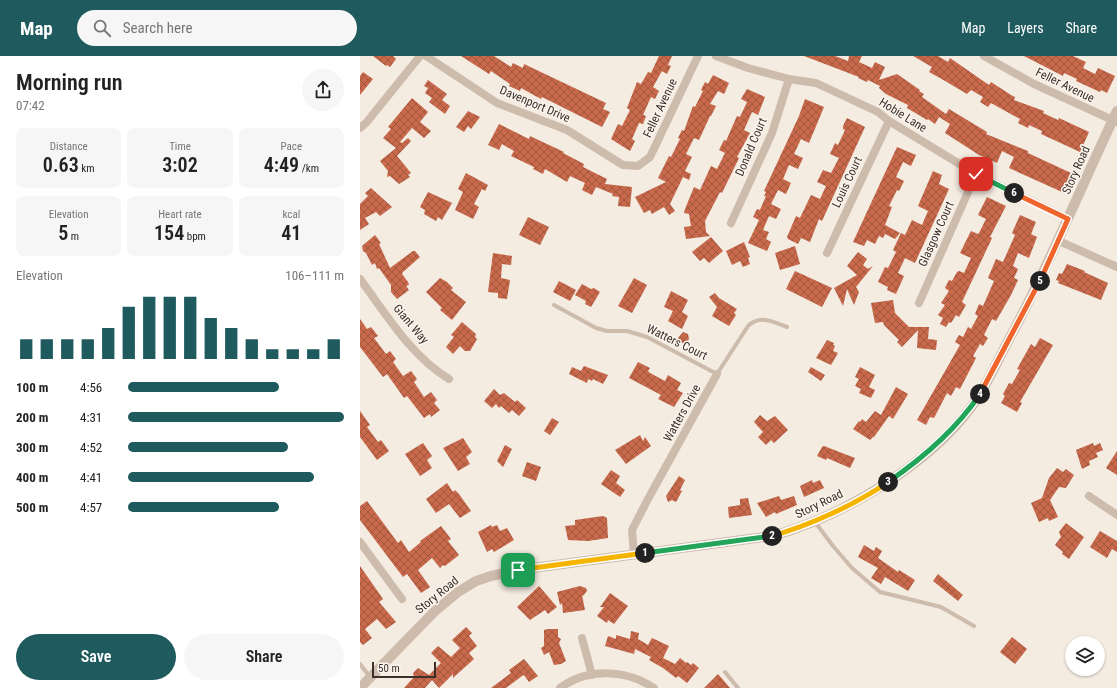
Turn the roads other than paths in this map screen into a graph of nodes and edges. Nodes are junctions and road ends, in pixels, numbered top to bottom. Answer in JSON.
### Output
{"nodes":[{"id":1,"x":420,"y":56,"type":"edge"},
{"id":2,"x":426,"y":56,"type":"edge"},
{"id":3,"x":698,"y":56,"type":"edge"},
{"id":4,"x":716,"y":56,"type":"edge"},
{"id":5,"x":984,"y":56,"type":"edge"},
{"id":6,"x":789,"y":79,"type":"junction"},
{"id":7,"x":1116,"y":118,"type":"edge"},
{"id":8,"x":889,"y":121,"type":"junction"},
{"id":9,"x":360,"y":128,"type":"edge"},
{"id":10,"x":638,"y":166,"type":"joint"},
{"id":11,"x":976,"y":174,"type":"junction"},
{"id":12,"x":1068,"y":219,"type":"junction"},
{"id":13,"x":731,"y":222,"type":"dead end"},
{"id":14,"x":1059,"y":241,"type":"junction"},
{"id":15,"x":827,"y":253,"type":"dead end"},
{"id":16,"x":1117,"y":267,"type":"edge"},
{"id":17,"x":360,"y":279,"type":"edge"},
{"id":18,"x":919,"y":303,"type":"dead end"},
{"id":19,"x":554,"y":304,"type":"dead end"},
{"id":20,"x":787,"y":327,"type":"dead end"},
{"id":21,"x":718,"y":374,"type":"junction"},
{"id":22,"x":449,"y":379,"type":"dead end"},
{"id":23,"x":1089,"y":496,"type":"dead end"},
{"id":24,"x":1117,"y":516,"type":"edge"},
{"id":25,"x":814,"y":522,"type":"junction"},
{"id":26,"x":360,"y":542,"type":"edge"},
{"id":27,"x":634,"y":555,"type":"junction"},
{"id":28,"x":402,"y":599,"type":"dead end"},
{"id":29,"x":974,"y":626,"type":"dead end"},
{"id":30,"x":582,"y":638,"type":"dead end"},
{"id":31,"x":360,"y":664,"type":"edge"},
{"id":32,"x":725,"y":672,"type":"dead end"},
{"id":33,"x":592,"y":675,"type":"junction"},
{"id":34,"x":370,"y":677,"type":"junction"},
{"id":35,"x":360,"y":688,"type":"edge"},
{"id":36,"x":560,"y":688,"type":"edge"},
{"id":37,"x":654,"y":688,"type":"edge"},
{"id":38,"x":738,"y":688,"type":"edge"}],
"edges":[{"from":1,"to":9,"type":"street"},
{"from":2,"to":10,"type":"street","name":"Davenport Drive"},
{"from":3,"to":10,"type":"street","name":"Feller Avenue"},
{"from":4,"to":6,"type":"street","name":"Hobie Lane"},
{"from":5,"to":7,"type":"street","name":"Feller Avenue"},
{"from":6,"to":8,"type":"street","name":"Hobie Lane"},
{"from":6,"to":13,"type":"street","name":"Donald Court"},
{"from":7,"to":12,"type":"street","name":"Story Road"},
{"from":8,"to":11,"type":"street","name":"Hobie Lane"},
{"from":8,"to":15,"type":"street","name":"Louis Court"},
{"from":11,"to":12,"type":"street","name":"Hobie Lane"},
{"from":11,"to":18,"type":"street","name":"Glasgow Court"},
{"from":12,"to":14,"type":"street","name":"Story Road"},
{"from":14,"to":16,"type":"street"},
{"from":14,"to":25,"type":"street","name":"Story Road"},
{"from":17,"to":22,"type":"street","name":"Giant Way"},
{"from":19,"to":21,"type":"lane","name":"Watters Court"},
{"from":20,"to":21,"type":"lane","name":"Watters Drive"},
{"from":21,"to":27,"type":"street","name":"Watters Drive"},
{"from":23,"to":24,"type":"street"},
{"from":25,"to":27,"type":"street","name":"Story Road"},
{"from":25,"to":29,"type":"lane"},
{"from":26,"to":28,"type":"street"},
{"from":27,"to":34,"type":"street","name":"Story Road"},
{"from":30,"to":33,"type":"street"},
{"from":31,"to":34,"type":"lane"},
{"from":32,"to":38,"type":"lane"},
{"from":33,"to":36,"type":"street"},
{"from":33,"to":37,"type":"street"},
{"from":34,"to":35,"type":"street","name":"Story Road"}]}
